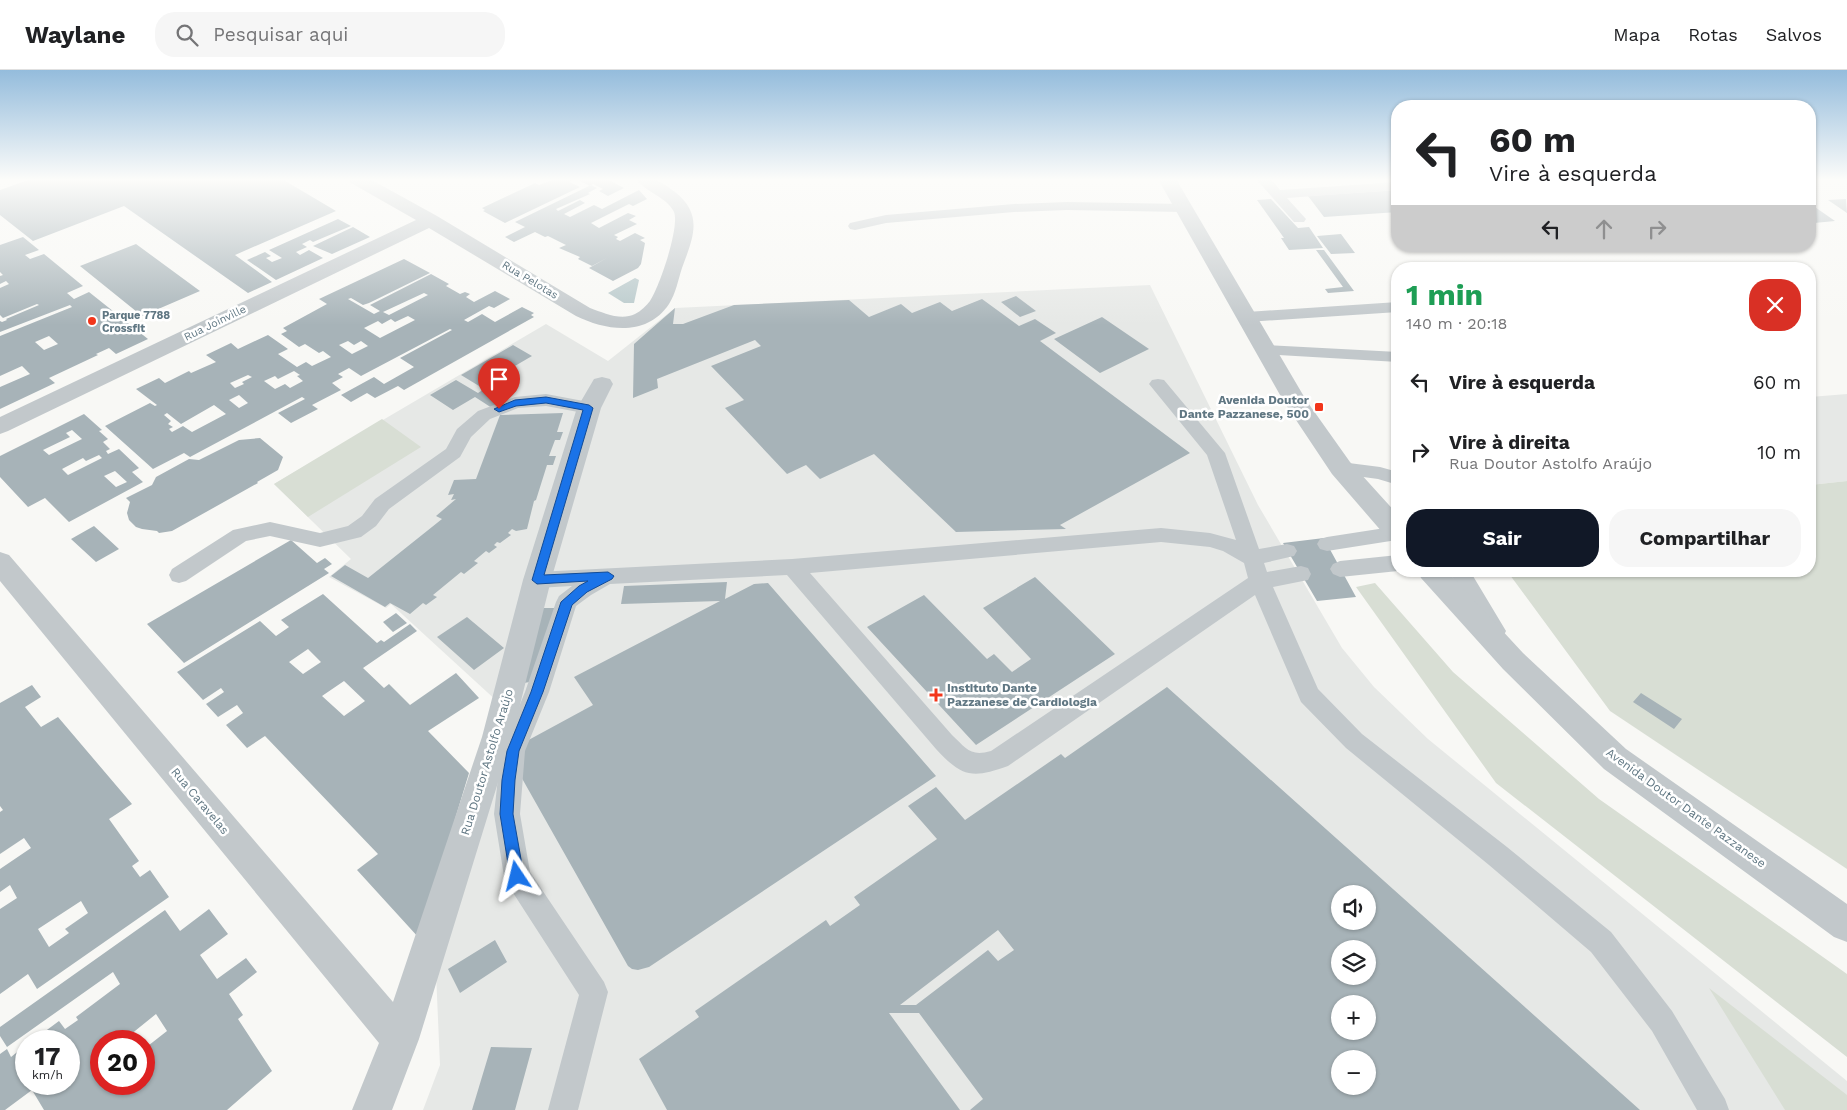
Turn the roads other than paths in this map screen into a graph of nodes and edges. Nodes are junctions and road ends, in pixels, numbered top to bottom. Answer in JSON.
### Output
{"nodes":[{"id":1,"x":414,"y":228,"type":"edge"},
{"id":2,"x":443,"y":228,"type":"edge"},
{"id":3,"x":684,"y":228,"type":"edge"},
{"id":4,"x":1195,"y":228,"type":"edge"},
{"id":5,"x":1391,"y":307,"type":"edge"},
{"id":6,"x":1247,"y":317,"type":"junction"},
{"id":7,"x":1266,"y":350,"type":"junction"},
{"id":8,"x":1391,"y":357,"type":"edge"},
{"id":9,"x":1158,"y":384,"type":"dead end"},
{"id":10,"x":595,"y":396,"type":"joint"},
{"id":11,"x":0,"y":426,"type":"edge"},
{"id":12,"x":1341,"y":468,"type":"junction"},
{"id":13,"x":1391,"y":476,"type":"edge"},
{"id":14,"x":1391,"y":526,"type":"edge"},
{"id":15,"x":1391,"y":534,"type":"edge"},
{"id":16,"x":1327,"y":544,"type":"dead end"},
{"id":17,"x":1287,"y":551,"type":"dead end"},
{"id":18,"x":1251,"y":558,"type":"junction"},
{"id":19,"x":0,"y":562,"type":"edge"},
{"id":20,"x":1391,"y":564,"type":"edge"},
{"id":21,"x":792,"y":567,"type":"junction"},
{"id":22,"x":1340,"y":569,"type":"dead end"},
{"id":23,"x":1301,"y":574,"type":"dead end"},
{"id":24,"x":179,"y":575,"type":"dead end"},
{"id":25,"x":608,"y":576,"type":"junction"},
{"id":26,"x":1436,"y":577,"type":"edge"},
{"id":27,"x":1463,"y":577,"type":"edge"},
{"id":28,"x":537,"y":580,"type":"junction"},
{"id":29,"x":1260,"y":581,"type":"junction"},
{"id":30,"x":1512,"y":661,"type":"junction"},
{"id":31,"x":1847,"y":925,"type":"edge"},
{"id":32,"x":400,"y":1039,"type":"junction"},
{"id":33,"x":372,"y":1110,"type":"edge"},
{"id":34,"x":563,"y":1110,"type":"edge"},
{"id":35,"x":1714,"y":1110,"type":"edge"}],
"edges":[{"from":1,"to":11,"type":"street","name":"Rua Joinville"},
{"from":2,"to":3,"type":"street","name":"Rua Pelotas"},
{"from":4,"to":6,"type":"street"},
{"from":5,"to":6,"type":"lane"},
{"from":6,"to":7,"type":"street"},
{"from":7,"to":8,"type":"lane"},
{"from":7,"to":12,"type":"street"},
{"from":9,"to":18,"type":"lane"},
{"from":10,"to":24,"type":"lane"},
{"from":10,"to":28,"type":"street","name":"Rua Doutor Astolfo Araújo"},
{"from":12,"to":13,"type":"lane"},
{"from":12,"to":14,"type":"street"},
{"from":15,"to":16,"type":"lane"},
{"from":17,"to":18,"type":"lane"},
{"from":18,"to":21,"type":"lane"},
{"from":18,"to":29,"type":"lane"},
{"from":19,"to":32,"type":"street","name":"Rua Caravelas"},
{"from":20,"to":22,"type":"lane"},
{"from":21,"to":25,"type":"lane"},
{"from":21,"to":29,"type":"lane"},
{"from":23,"to":29,"type":"lane"},
{"from":25,"to":28,"type":"lane"},
{"from":25,"to":34,"type":"lane"},
{"from":26,"to":30,"type":"street","name":"Avenida Doutor Dante Pazzanese"},
{"from":27,"to":30,"type":"lane"},
{"from":28,"to":32,"type":"street","name":"Rua Doutor Astolfo Araújo"},
{"from":29,"to":35,"type":"lane"},
{"from":30,"to":31,"type":"street","name":"Avenida Doutor Dante Pazzanese"},
{"from":32,"to":33,"type":"street","name":"Rua Doutor Astolfo Araújo"}]}
